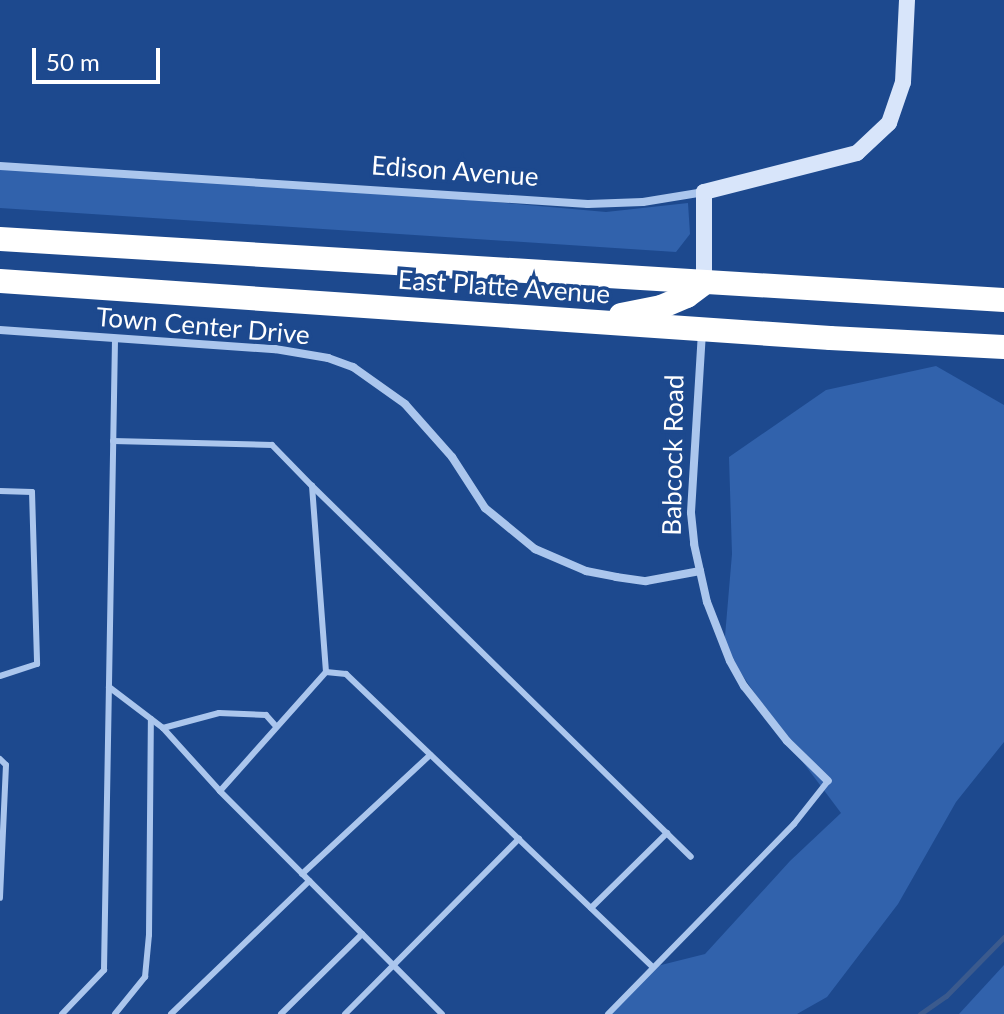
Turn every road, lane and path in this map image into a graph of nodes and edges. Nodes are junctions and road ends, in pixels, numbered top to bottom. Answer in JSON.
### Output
{"nodes":[{"id":1,"x":907,"y":0,"type":"edge"},
{"id":2,"x":0,"y":166,"type":"edge"},
{"id":3,"x":704,"y":192,"type":"junction"},
{"id":4,"x":0,"y":239,"type":"edge"},
{"id":5,"x":0,"y":281,"type":"edge"},
{"id":6,"x":704,"y":283,"type":"junction"},
{"id":7,"x":1004,"y":300,"type":"edge"},
{"id":8,"x":567,"y":319,"type":"junction"},
{"id":9,"x":702,"y":328,"type":"junction"},
{"id":10,"x":0,"y":330,"type":"edge"},
{"id":11,"x":115,"y":338,"type":"junction"},
{"id":12,"x":1004,"y":347,"type":"edge"},
{"id":13,"x":113,"y":441,"type":"junction"},
{"id":14,"x":312,"y":486,"type":"junction"},
{"id":15,"x":0,"y":491,"type":"edge"},
{"id":16,"x":700,"y":571,"type":"junction"},
{"id":17,"x":326,"y":672,"type":"junction"},
{"id":18,"x":0,"y":676,"type":"edge"},
{"id":19,"x":109,"y":687,"type":"junction"},
{"id":20,"x":151,"y":719,"type":"junction"},
{"id":21,"x":275,"y":725,"type":"junction"},
{"id":22,"x":163,"y":728,"type":"junction"},
{"id":23,"x":430,"y":755,"type":"junction"},
{"id":24,"x":0,"y":759,"type":"edge"},
{"id":25,"x":828,"y":781,"type":"joint"},
{"id":26,"x":220,"y":791,"type":"junction"},
{"id":27,"x":667,"y":833,"type":"junction"},
{"id":28,"x":519,"y":839,"type":"junction"},
{"id":29,"x":691,"y":857,"type":"dead end"},
{"id":30,"x":302,"y":874,"type":"junction"},
{"id":31,"x":309,"y":881,"type":"junction"},
{"id":32,"x":0,"y":898,"type":"edge"},
{"id":33,"x":591,"y":908,"type":"junction"},
{"id":34,"x":362,"y":934,"type":"junction"},
{"id":35,"x":393,"y":965,"type":"junction"},
{"id":36,"x":653,"y":967,"type":"junction"},
{"id":37,"x":62,"y":1014,"type":"edge"},
{"id":38,"x":115,"y":1014,"type":"edge"},
{"id":39,"x":171,"y":1014,"type":"edge"},
{"id":40,"x":281,"y":1014,"type":"edge"},
{"id":41,"x":345,"y":1014,"type":"edge"},
{"id":42,"x":442,"y":1014,"type":"edge"},
{"id":43,"x":608,"y":1014,"type":"edge"}],
"edges":[{"from":1,"to":3,"type":"street","name":"Edison Avenue"},
{"from":2,"to":3,"type":"street","name":"Edison Avenue"},
{"from":3,"to":6,"type":"street"},
{"from":4,"to":6,"type":"highway","name":"East Platte Avenue"},
{"from":5,"to":8,"type":"highway","name":"East Platte Avenue"},
{"from":6,"to":7,"type":"highway","name":"East Platte Avenue"},
{"from":6,"to":8,"type":"highway"},
{"from":8,"to":9,"type":"highway","name":"East Platte Avenue"},
{"from":9,"to":12,"type":"highway","name":"East Platte Avenue"},
{"from":9,"to":16,"type":"street","name":"Babcock Road"},
{"from":10,"to":11,"type":"street","name":"Town Center Drive"},
{"from":11,"to":13,"type":"lane"},
{"from":11,"to":16,"type":"street","name":"Town Center Drive"},
{"from":13,"to":14,"type":"lane"},
{"from":13,"to":19,"type":"lane"},
{"from":14,"to":17,"type":"lane"},
{"from":14,"to":27,"type":"lane"},
{"from":15,"to":18,"type":"lane"},
{"from":16,"to":25,"type":"street","name":"Babcock Road"},
{"from":17,"to":21,"type":"lane"},
{"from":17,"to":23,"type":"lane"},
{"from":19,"to":20,"type":"lane"},
{"from":19,"to":37,"type":"lane"},
{"from":20,"to":22,"type":"lane"},
{"from":20,"to":38,"type":"lane"},
{"from":21,"to":22,"type":"lane"},
{"from":21,"to":26,"type":"lane"},
{"from":22,"to":26,"type":"lane"},
{"from":23,"to":28,"type":"lane"},
{"from":23,"to":30,"type":"lane"},
{"from":24,"to":32,"type":"lane"},
{"from":25,"to":36,"type":"lane"},
{"from":26,"to":30,"type":"lane"},
{"from":27,"to":29,"type":"lane"},
{"from":27,"to":33,"type":"lane"},
{"from":28,"to":33,"type":"lane"},
{"from":28,"to":35,"type":"lane"},
{"from":30,"to":31,"type":"lane"},
{"from":31,"to":34,"type":"lane"},
{"from":31,"to":39,"type":"lane"},
{"from":33,"to":36,"type":"lane"},
{"from":34,"to":35,"type":"lane"},
{"from":34,"to":40,"type":"lane"},
{"from":35,"to":41,"type":"lane"},
{"from":35,"to":42,"type":"lane"},
{"from":36,"to":43,"type":"lane"}]}
